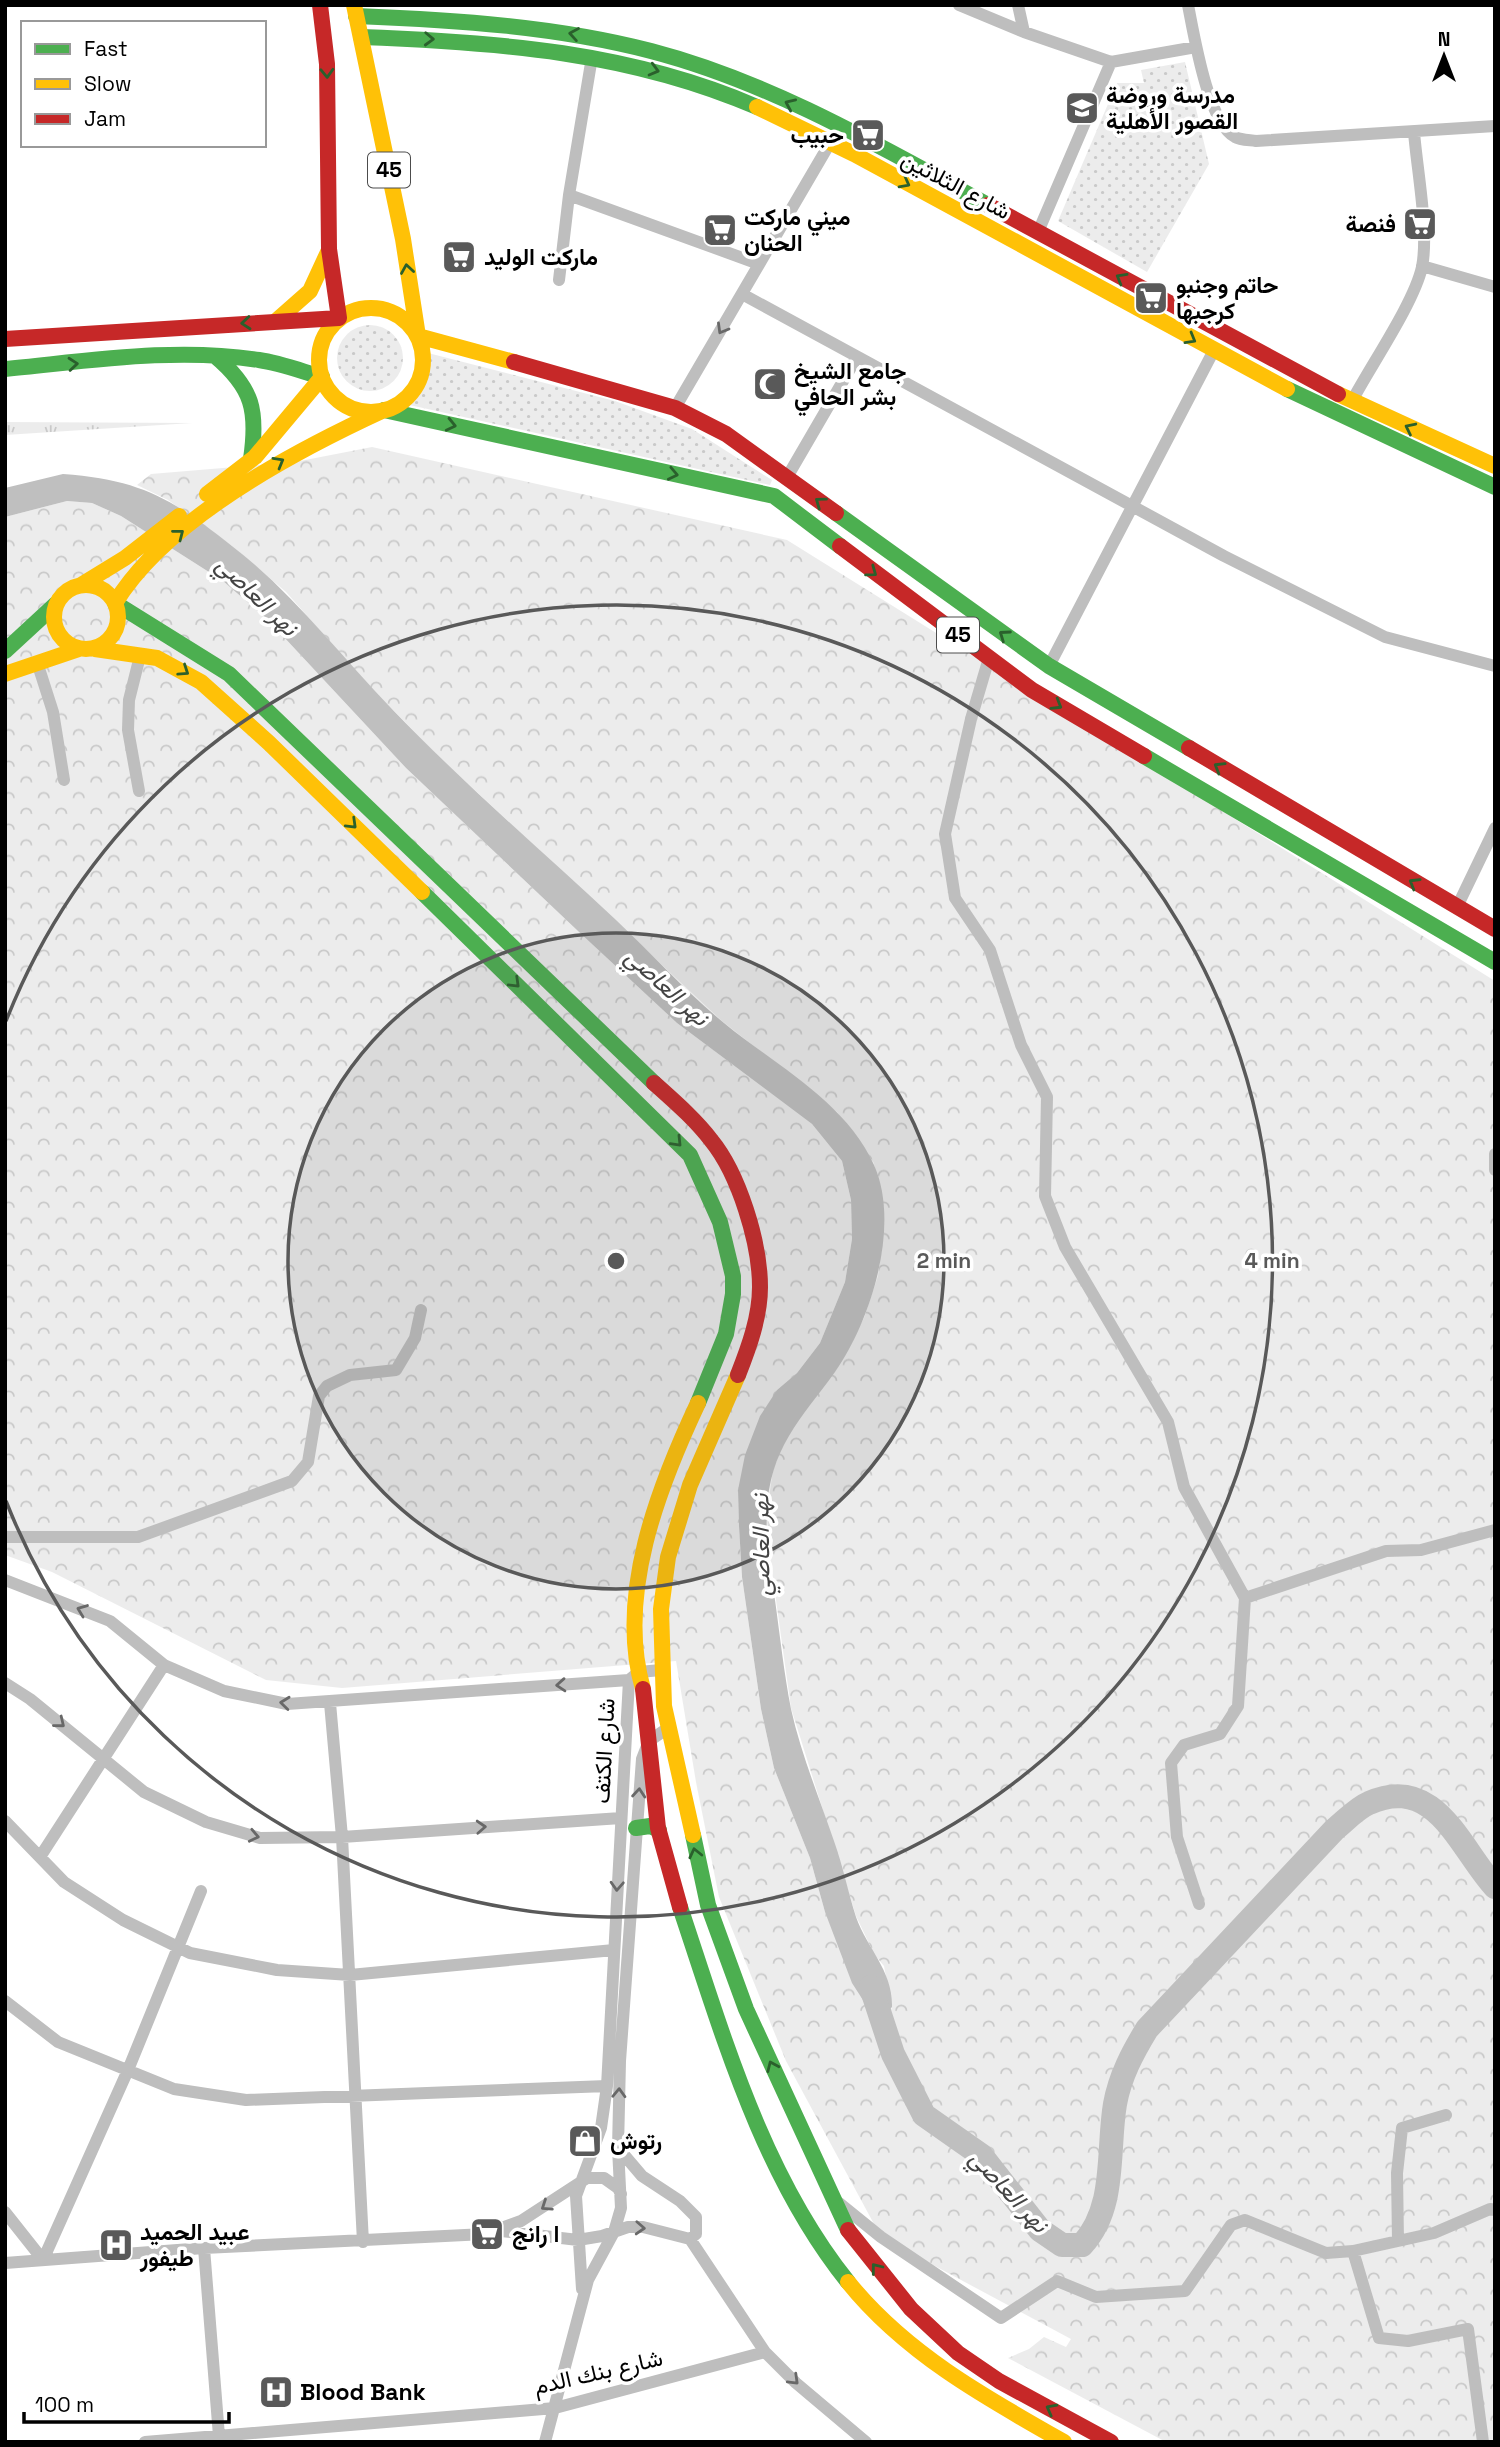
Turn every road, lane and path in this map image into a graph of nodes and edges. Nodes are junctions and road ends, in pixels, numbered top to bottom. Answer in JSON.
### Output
{"nodes":[{"id":1,"x":320,"y":5,"type":"edge"},
{"id":2,"x":959,"y":5,"type":"edge"},
{"id":3,"x":1018,"y":5,"type":"edge"},
{"id":4,"x":1188,"y":5,"type":"edge"},
{"id":5,"x":355,"y":11,"type":"edge"},
{"id":6,"x":1024,"y":32,"type":"junction"},
{"id":7,"x":361,"y":37,"type":"junction"},
{"id":8,"x":1196,"y":47,"type":"junction"},
{"id":9,"x":592,"y":57,"type":"junction"},
{"id":10,"x":1111,"y":62,"type":"junction"},
{"id":11,"x":1495,"y":126,"type":"edge"},
{"id":12,"x":1414,"y":132,"type":"junction"},
{"id":13,"x":830,"y":143,"type":"junction"},
{"id":14,"x":877,"y":146,"type":"junction"},
{"id":15,"x":868,"y":163,"type":"junction"},
{"id":16,"x":569,"y":195,"type":"junction"},
{"id":17,"x":1038,"y":232,"type":"junction"},
{"id":18,"x":329,"y":249,"type":"junction"},
{"id":19,"x":759,"y":264,"type":"junction"},
{"id":20,"x":1422,"y":266,"type":"junction"},
{"id":21,"x":559,"y":280,"type":"dead end"},
{"id":22,"x":1495,"y":287,"type":"edge"},
{"id":23,"x":742,"y":294,"type":"junction"},
{"id":24,"x":339,"y":318,"type":"junction"},
{"id":25,"x":276,"y":321,"type":"junction"},
{"id":26,"x":418,"y":336,"type":"junction"},
{"id":27,"x":5,"y":339,"type":"edge"},
{"id":28,"x":1213,"y":352,"type":"junction"},
{"id":29,"x":215,"y":356,"type":"junction"},
{"id":30,"x":857,"y":357,"type":"junction"},
{"id":31,"x":5,"y":369,"type":"edge"},
{"id":32,"x":321,"y":377,"type":"junction"},
{"id":33,"x":1352,"y":401,"type":"junction"},
{"id":34,"x":675,"y":408,"type":"junction"},
{"id":35,"x":384,"y":410,"type":"junction"},
{"id":36,"x":1446,"y":446,"type":"junction"},
{"id":37,"x":251,"y":460,"type":"junction"},
{"id":38,"x":1440,"y":463,"type":"junction"},
{"id":39,"x":1495,"y":466,"type":"edge"},
{"id":40,"x":787,"y":478,"type":"junction"},
{"id":41,"x":1495,"y":487,"type":"edge"},
{"id":42,"x":217,"y":495,"type":"junction"},
{"id":43,"x":774,"y":496,"type":"junction"},
{"id":44,"x":1135,"y":508,"type":"junction"},
{"id":45,"x":131,"y":563,"type":"junction"},
{"id":46,"x":81,"y":585,"type":"junction"},
{"id":47,"x":115,"y":603,"type":"junction"},
{"id":48,"x":56,"y":604,"type":"junction"},
{"id":49,"x":87,"y":649,"type":"junction"},
{"id":50,"x":5,"y":652,"type":"edge"},
{"id":51,"x":140,"y":656,"type":"junction"},
{"id":52,"x":989,"y":658,"type":"junction"},
{"id":53,"x":37,"y":662,"type":"junction"},
{"id":54,"x":1049,"y":666,"type":"junction"},
{"id":55,"x":1495,"y":666,"type":"edge"},
{"id":56,"x":5,"y":674,"type":"edge"},
{"id":57,"x":64,"y":780,"type":"dead end"},
{"id":58,"x":139,"y":791,"type":"dead end"},
{"id":59,"x":1495,"y":828,"type":"edge"},
{"id":60,"x":1457,"y":907,"type":"junction"},
{"id":61,"x":1495,"y":929,"type":"edge"},
{"id":62,"x":1495,"y":962,"type":"edge"},
{"id":63,"x":1495,"y":1154,"type":"edge"},
{"id":64,"x":1495,"y":1170,"type":"edge"},
{"id":65,"x":421,"y":1310,"type":"dead end"},
{"id":66,"x":1495,"y":1530,"type":"edge"},
{"id":67,"x":5,"y":1537,"type":"edge"},
{"id":68,"x":5,"y":1580,"type":"edge"},
{"id":69,"x":1245,"y":1598,"type":"junction"},
{"id":70,"x":164,"y":1665,"type":"junction"},
{"id":71,"x":661,"y":1670,"type":"junction"},
{"id":72,"x":634,"y":1676,"type":"junction"},
{"id":73,"x":5,"y":1683,"type":"edge"},
{"id":74,"x":330,"y":1703,"type":"junction"},
{"id":75,"x":668,"y":1728,"type":"junction"},
{"id":76,"x":649,"y":1741,"type":"junction"},
{"id":77,"x":104,"y":1758,"type":"junction"},
{"id":78,"x":621,"y":1818,"type":"junction"},
{"id":79,"x":5,"y":1821,"type":"edge"},
{"id":80,"x":636,"y":1828,"type":"junction"},
{"id":81,"x":659,"y":1830,"type":"junction"},
{"id":82,"x":342,"y":1837,"type":"junction"},
{"id":83,"x":40,"y":1857,"type":"junction"},
{"id":84,"x":201,"y":1891,"type":"dead end"},
{"id":85,"x":1199,"y":1904,"type":"dead end"},
{"id":86,"x":180,"y":1948,"type":"junction"},
{"id":87,"x":614,"y":1950,"type":"junction"},
{"id":88,"x":350,"y":1975,"type":"junction"},
{"id":89,"x":5,"y":2001,"type":"edge"},
{"id":90,"x":128,"y":2070,"type":"junction"},
{"id":91,"x":607,"y":2086,"type":"junction"},
{"id":92,"x":356,"y":2097,"type":"junction"},
{"id":93,"x":1446,"y":2115,"type":"dead end"},
{"id":94,"x":618,"y":2148,"type":"junction"},
{"id":95,"x":579,"y":2182,"type":"junction"},
{"id":96,"x":622,"y":2195,"type":"junction"},
{"id":97,"x":831,"y":2196,"type":"junction"},
{"id":98,"x":1495,"y":2210,"type":"edge"},
{"id":99,"x":5,"y":2212,"type":"edge"},
{"id":100,"x":501,"y":2231,"type":"junction"},
{"id":101,"x":614,"y":2231,"type":"junction"},
{"id":102,"x":690,"y":2239,"type":"junction"},
{"id":103,"x":578,"y":2240,"type":"junction"},
{"id":104,"x":1398,"y":2241,"type":"junction"},
{"id":105,"x":363,"y":2242,"type":"junction"},
{"id":106,"x":204,"y":2248,"type":"junction"},
{"id":107,"x":1353,"y":2251,"type":"junction"},
{"id":108,"x":43,"y":2260,"type":"junction"},
{"id":109,"x":5,"y":2263,"type":"edge"},
{"id":110,"x":582,"y":2300,"type":"junction"},
{"id":111,"x":765,"y":2352,"type":"junction"},
{"id":112,"x":555,"y":2408,"type":"junction"},
{"id":113,"x":219,"y":2436,"type":"junction"},
{"id":114,"x":260,"y":2437,"type":"edge"},
{"id":115,"x":178,"y":2441,"type":"edge"},
{"id":116,"x":145,"y":2442,"type":"edge"},
{"id":117,"x":545,"y":2442,"type":"edge"},
{"id":118,"x":866,"y":2442,"type":"edge"},
{"id":119,"x":1064,"y":2442,"type":"edge"},
{"id":120,"x":1111,"y":2442,"type":"edge"},
{"id":121,"x":1483,"y":2442,"type":"edge"}],
"edges":[{"from":1,"to":18,"type":"main road","one_way":true},
{"from":2,"to":6,"type":"street"},
{"from":3,"to":6,"type":"street"},
{"from":4,"to":8,"type":"street"},
{"from":5,"to":7,"type":"main road","number":"45"},
{"from":14,"to":5,"type":"main road","one_way":true},
{"from":6,"to":10,"type":"street"},
{"from":7,"to":9,"type":"main road","name":"شارع الثلاثين","one_way":true},
{"from":26,"to":7,"type":"main road","number":"45","one_way":true},
{"from":8,"to":10,"type":"street"},
{"from":8,"to":12,"type":"street"},
{"from":9,"to":13,"type":"main road","name":"شارع الثلاثين","one_way":true},
{"from":9,"to":16,"type":"street"},
{"from":10,"to":17,"type":"street"},
{"from":11,"to":12,"type":"street"},
{"from":12,"to":20,"type":"street"},
{"from":13,"to":15,"type":"main road","name":"شارع الثلاثين"},
{"from":13,"to":19,"type":"street"},
{"from":14,"to":15,"type":"main road"},
{"from":14,"to":17,"type":"main road"},
{"from":15,"to":28,"type":"main road","name":"شارع الثلاثين","one_way":true},
{"from":16,"to":19,"type":"street"},
{"from":16,"to":21,"type":"street"},
{"from":33,"to":17,"type":"main road","one_way":true},
{"from":18,"to":24,"type":"main road"},
{"from":18,"to":25,"type":"main road"},
{"from":19,"to":23,"type":"street"},
{"from":20,"to":22,"type":"street"},
{"from":20,"to":33,"type":"street"},
{"from":23,"to":30,"type":"street"},
{"from":23,"to":34,"type":"street","one_way":true},
{"from":24,"to":25,"type":"main road"},
{"from":24,"to":26,"type":"main road"},
{"from":24,"to":32,"type":"main road"},
{"from":25,"to":27,"type":"main road","one_way":true},
{"from":26,"to":34,"type":"main road","number":"45"},
{"from":26,"to":35,"type":"main road"},
{"from":28,"to":38,"type":"main road","name":"شارع الثلاثين"},
{"from":28,"to":44,"type":"street"},
{"from":31,"to":29,"type":"main road","one_way":true},
{"from":29,"to":32,"type":"main road"},
{"from":29,"to":37,"type":"main road"},
{"from":30,"to":40,"type":"street"},
{"from":30,"to":44,"type":"street"},
{"from":32,"to":35,"type":"main road"},
{"from":32,"to":37,"type":"main road"},
{"from":36,"to":33,"type":"main road","one_way":true},
{"from":34,"to":40,"type":"main road","number":"45"},
{"from":42,"to":35,"type":"main road","one_way":true},
{"from":35,"to":43,"type":"main road","number":"45","one_way":true},
{"from":36,"to":38,"type":"main road"},
{"from":36,"to":39,"type":"main road"},
{"from":37,"to":42,"type":"main road"},
{"from":38,"to":41,"type":"main road","name":"شارع الثلاثين"},
{"from":40,"to":43,"type":"street"},
{"from":54,"to":40,"type":"main road","number":"45","one_way":true},
{"from":42,"to":45,"type":"main road"},
{"from":43,"to":52,"type":"main road","number":"45","one_way":true},
{"from":44,"to":54,"type":"street"},
{"from":44,"to":55,"type":"street"},
{"from":45,"to":46,"type":"main road"},
{"from":45,"to":47,"type":"main road"},
{"from":46,"to":47,"type":"main road"},
{"from":46,"to":48,"type":"main road"},
{"from":47,"to":49,"type":"main road"},
{"from":47,"to":71,"type":"main road"},
{"from":48,"to":49,"type":"main road"},
{"from":48,"to":50,"type":"main road"},
{"from":49,"to":51,"type":"main road"},
{"from":49,"to":53,"type":"main road"},
{"from":51,"to":58,"type":"street"},
{"from":51,"to":72,"type":"main road","one_way":true},
{"from":52,"to":62,"type":"main road","number":"45","one_way":true},
{"from":52,"to":69,"type":"street"},
{"from":53,"to":56,"type":"main road"},
{"from":53,"to":57,"type":"street"},
{"from":60,"to":54,"type":"main road","number":"45","one_way":true},
{"from":59,"to":60,"type":"street"},
{"from":60,"to":61,"type":"main road","number":"45"},
{"from":63,"to":64,"type":"street"},
{"from":65,"to":67,"type":"street"},
{"from":66,"to":69,"type":"street"},
{"from":70,"to":68,"type":"street","one_way":true},
{"from":69,"to":85,"type":"street"},
{"from":74,"to":70,"type":"street","one_way":true},
{"from":70,"to":77,"type":"street"},
{"from":71,"to":72,"type":"street","name":"شارع الكتف"},
{"from":71,"to":75,"type":"main road"},
{"from":72,"to":74,"type":"street","one_way":true},
{"from":72,"to":76,"type":"main road"},
{"from":72,"to":78,"type":"street","name":"شارع الكتف"},
{"from":73,"to":77,"type":"street","one_way":true},
{"from":74,"to":82,"type":"street"},
{"from":75,"to":76,"type":"street"},
{"from":97,"to":75,"type":"main road","one_way":true},
{"from":80,"to":76,"type":"street","one_way":true},
{"from":76,"to":81,"type":"main road"},
{"from":77,"to":82,"type":"street","one_way":true},
{"from":77,"to":83,"type":"street"},
{"from":82,"to":78,"type":"street","one_way":true},
{"from":78,"to":87,"type":"street","name":"شارع الكتف","one_way":true},
{"from":79,"to":83,"type":"street"},
{"from":80,"to":81,"type":"main road"},
{"from":94,"to":80,"type":"street","one_way":true},
{"from":81,"to":119,"type":"main road"},
{"from":82,"to":88,"type":"street"},
{"from":83,"to":86,"type":"street"},
{"from":84,"to":86,"type":"street"},
{"from":86,"to":88,"type":"street"},
{"from":86,"to":90,"type":"street"},
{"from":87,"to":88,"type":"street"},
{"from":87,"to":91,"type":"street","name":"شارع الكتف"},
{"from":88,"to":92,"type":"street"},
{"from":89,"to":90,"type":"street"},
{"from":90,"to":92,"type":"street"},
{"from":90,"to":108,"type":"street"},
{"from":91,"to":92,"type":"street"},
{"from":91,"to":95,"type":"street","name":"شارع الكتف"},
{"from":92,"to":105,"type":"street"},
{"from":93,"to":104,"type":"street"},
{"from":94,"to":96,"type":"street"},
{"from":94,"to":102,"type":"street"},
{"from":95,"to":96,"type":"street"},
{"from":95,"to":100,"type":"street","one_way":true},
{"from":95,"to":103,"type":"street","name":"شارع الكتف"},
{"from":96,"to":101,"type":"street"},
{"from":97,"to":107,"type":"street"},
{"from":120,"to":97,"type":"main road","one_way":true},
{"from":98,"to":104,"type":"street"},
{"from":99,"to":108,"type":"street"},
{"from":100,"to":103,"type":"street"},
{"from":100,"to":105,"type":"street"},
{"from":101,"to":102,"type":"street","one_way":true},
{"from":101,"to":103,"type":"street"},
{"from":101,"to":110,"type":"street"},
{"from":102,"to":111,"type":"street"},
{"from":103,"to":110,"type":"street","name":"شارع الكتف"},
{"from":104,"to":107,"type":"street"},
{"from":105,"to":106,"type":"street"},
{"from":106,"to":108,"type":"street"},
{"from":106,"to":113,"type":"street"},
{"from":107,"to":121,"type":"street"},
{"from":108,"to":109,"type":"street"},
{"from":110,"to":112,"type":"street"},
{"from":111,"to":112,"type":"street","name":"شارع بنك الدم"},
{"from":111,"to":118,"type":"street","one_way":true},
{"from":112,"to":114,"type":"street","name":"شارع بنك الدم"},
{"from":112,"to":117,"type":"street"},
{"from":113,"to":114,"type":"street","name":"شارع بنك الدم"},
{"from":113,"to":115,"type":"street","name":"شارع بنك الدم"},
{"from":115,"to":116,"type":"street","name":"شارع بنك الدم"}]}
